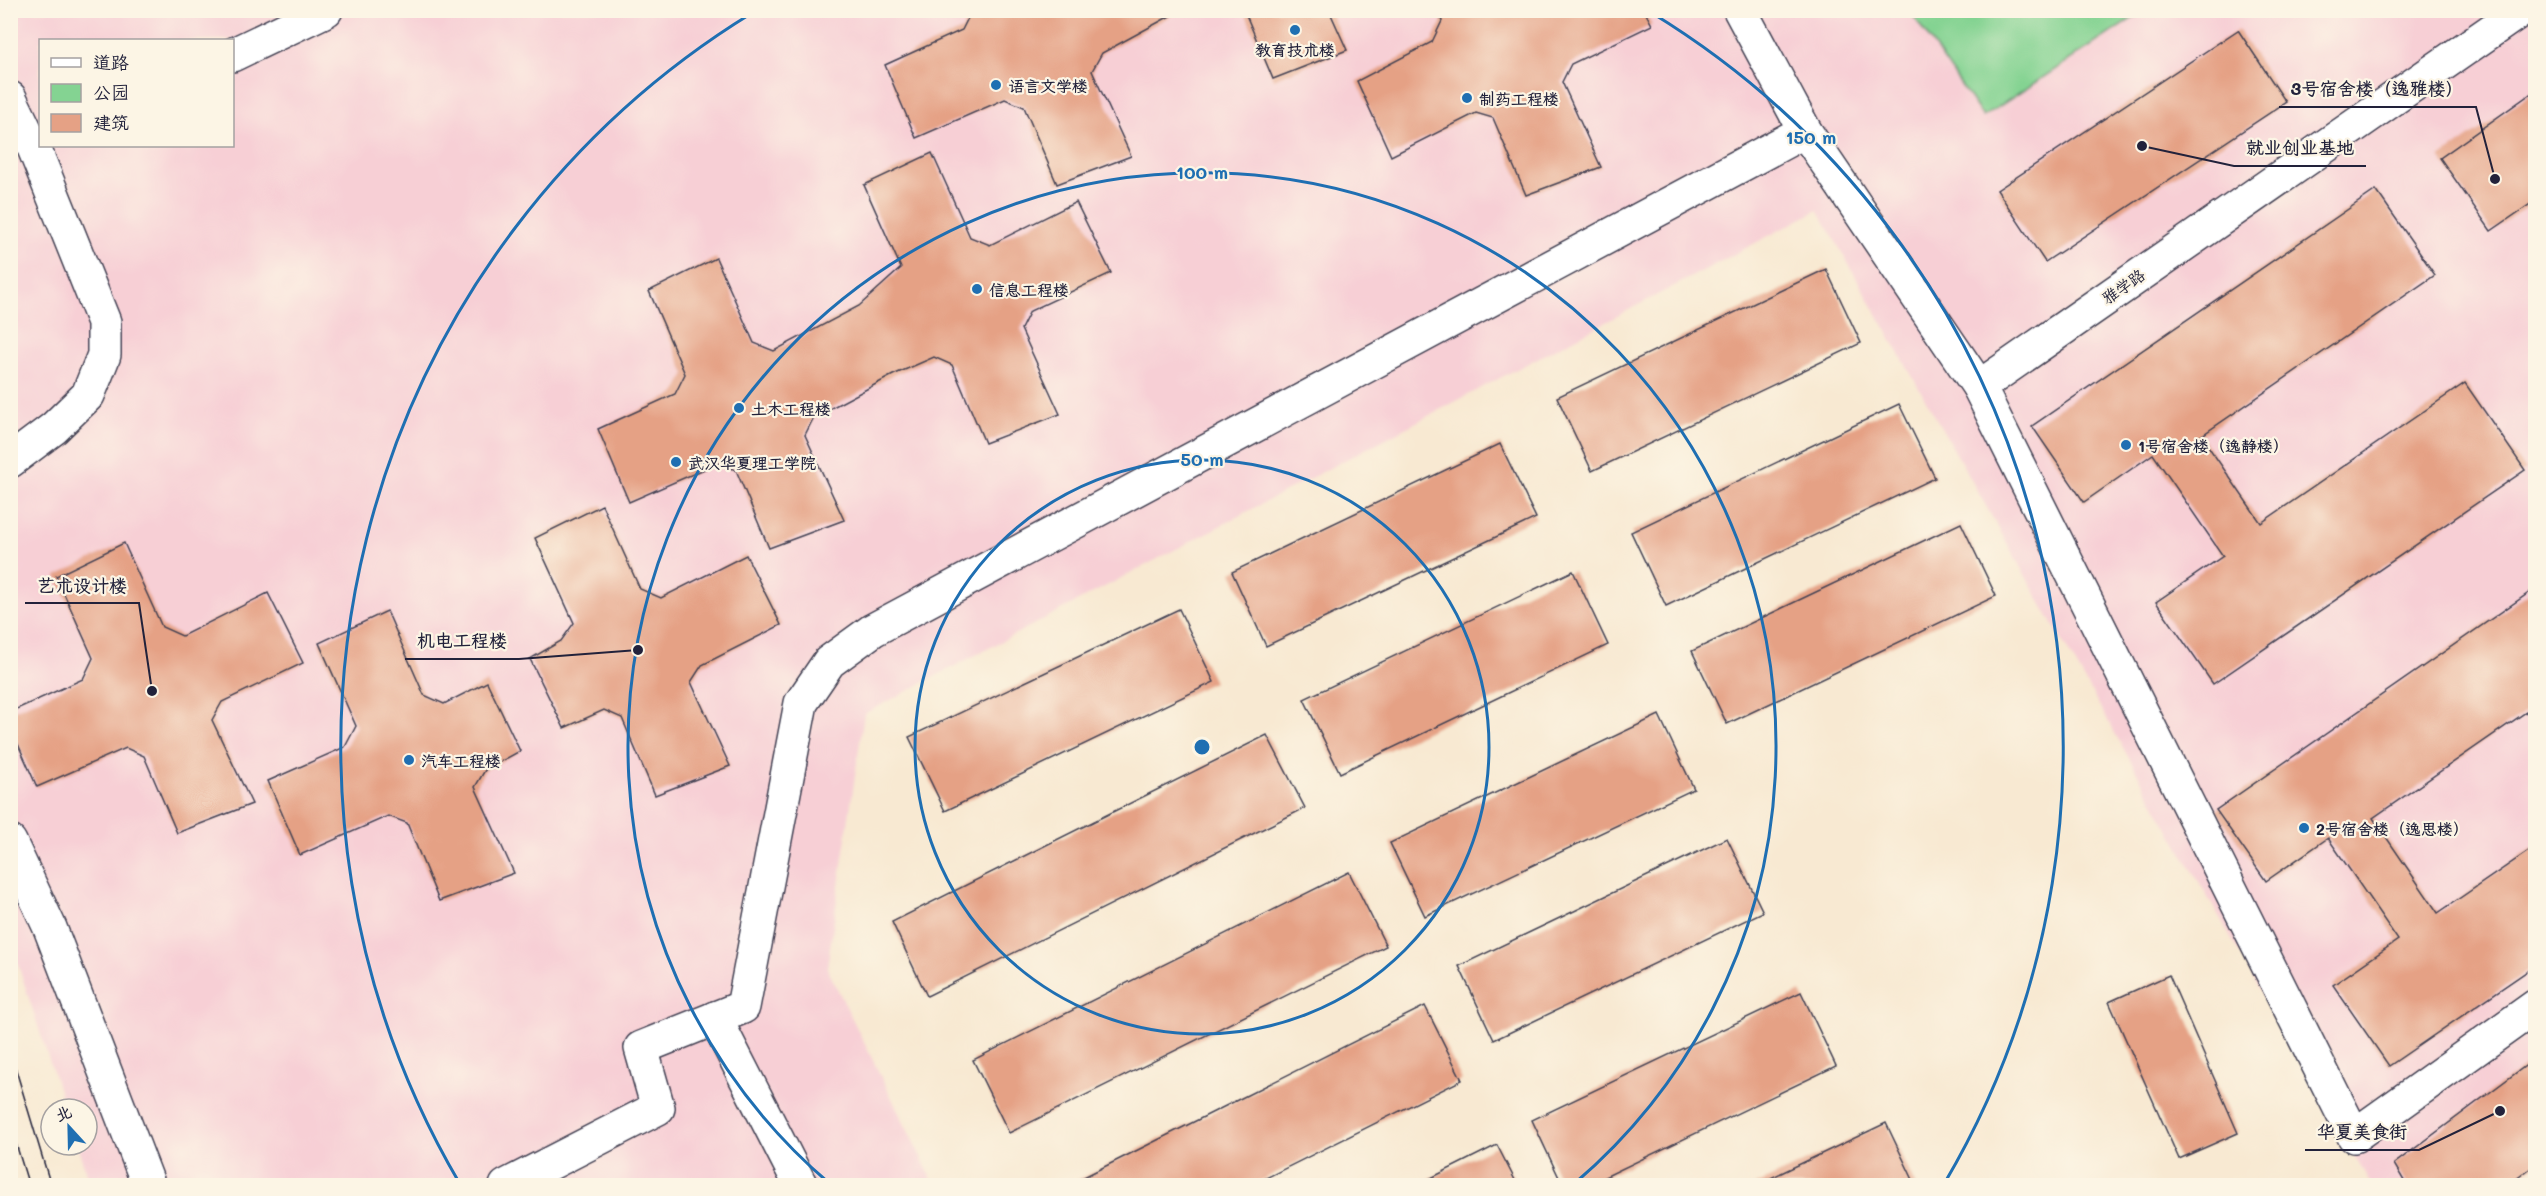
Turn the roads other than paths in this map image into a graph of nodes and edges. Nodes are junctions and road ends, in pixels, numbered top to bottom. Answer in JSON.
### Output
{"nodes":[{"id":1,"x":326,"y":10,"type":"edge"},
{"id":2,"x":1740,"y":10,"type":"edge"},
{"id":3,"x":2521,"y":10,"type":"edge"},
{"id":4,"x":234,"y":54,"type":"edge"},
{"id":5,"x":10,"y":98,"type":"edge"},
{"id":6,"x":1805,"y":131,"type":"junction"},
{"id":7,"x":28,"y":151,"type":"edge"},
{"id":8,"x":1978,"y":387,"type":"junction"},
{"id":9,"x":10,"y":462,"type":"edge"},
{"id":10,"x":10,"y":842,"type":"edge"},
{"id":11,"x":2535,"y":1006,"type":"edge"},
{"id":12,"x":715,"y":1018,"type":"junction"},
{"id":13,"x":149,"y":1185,"type":"edge"},
{"id":14,"x":506,"y":1185,"type":"edge"},
{"id":15,"x":801,"y":1185,"type":"edge"}],
"edges":[{"from":1,"to":4,"type":"street"},
{"from":2,"to":6,"type":"street"},
{"from":3,"to":8,"type":"street","name":"雅学路"},
{"from":5,"to":7,"type":"street"},
{"from":6,"to":8,"type":"street"},
{"from":6,"to":12,"type":"street"},
{"from":7,"to":9,"type":"street"},
{"from":8,"to":11,"type":"street"},
{"from":10,"to":13,"type":"street"},
{"from":12,"to":14,"type":"street"},
{"from":12,"to":15,"type":"street"}]}
